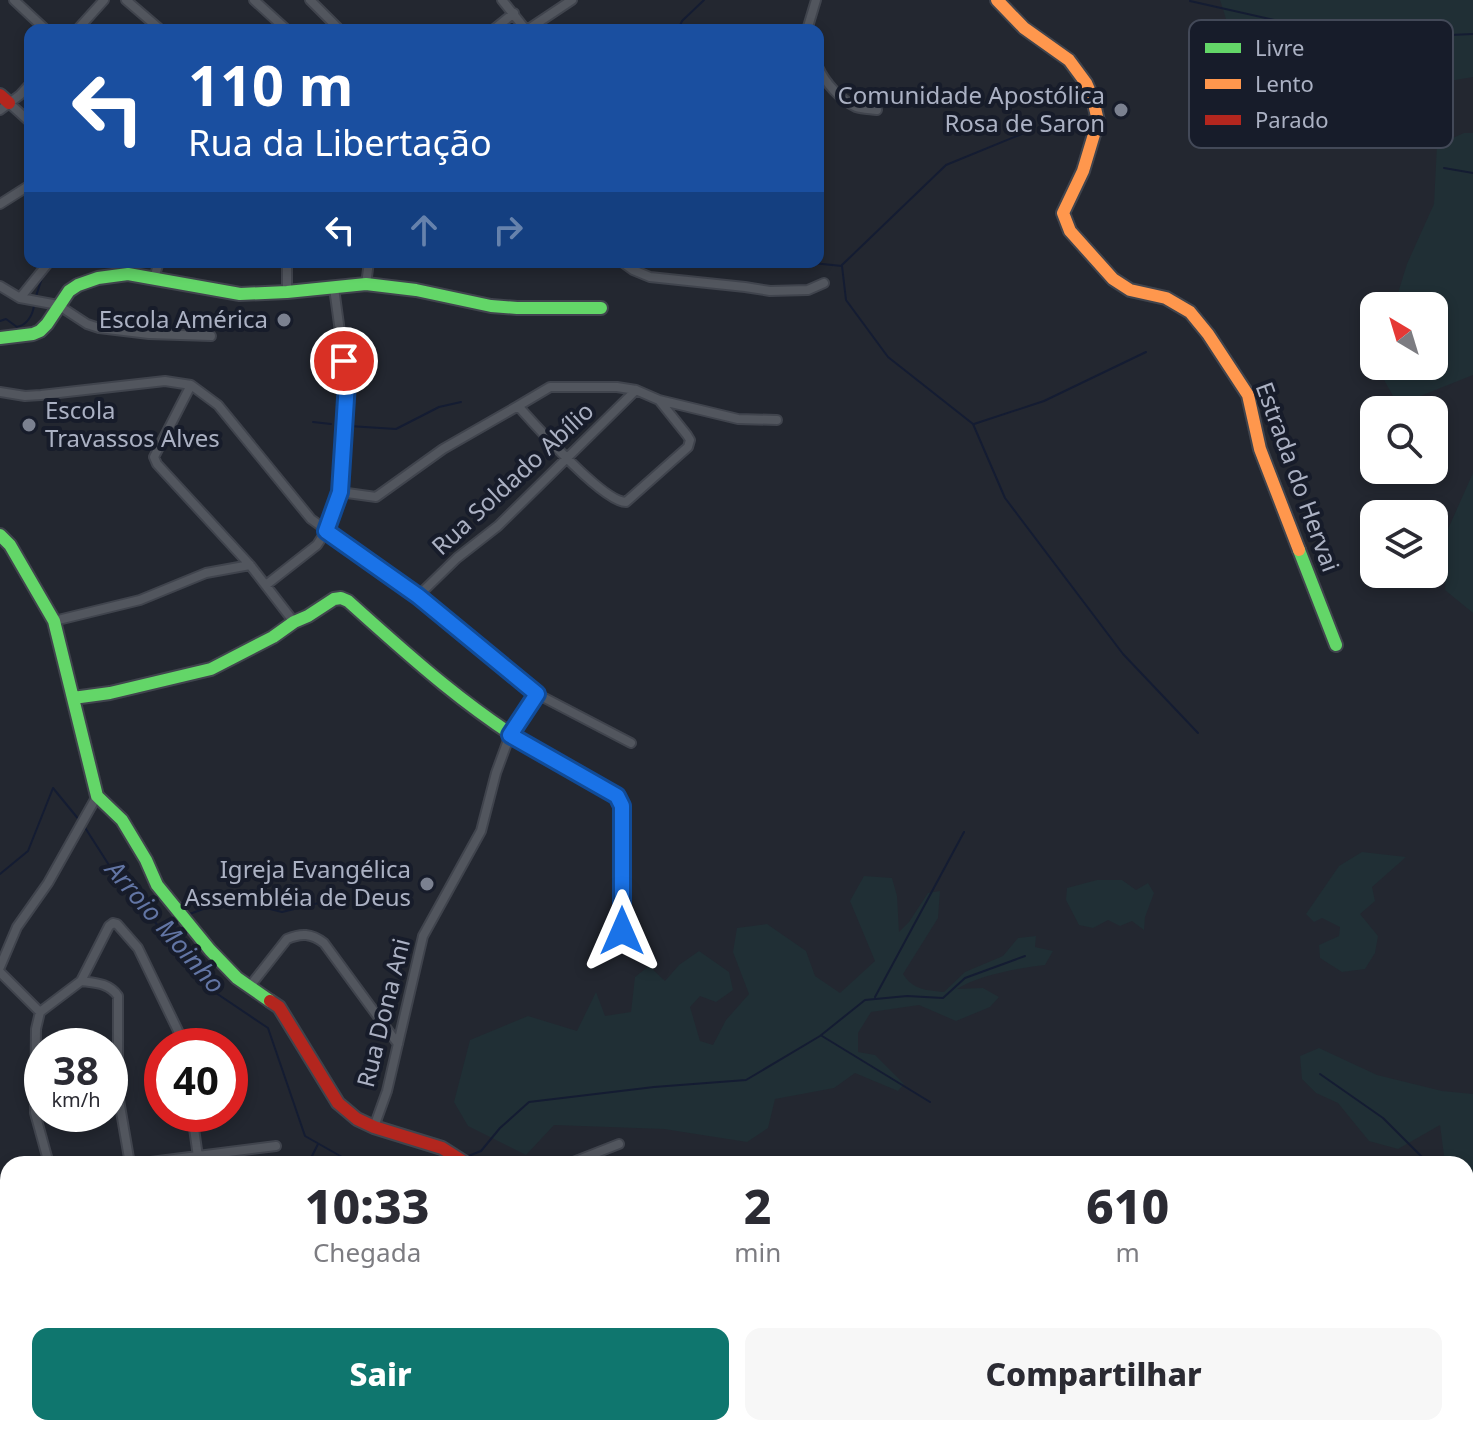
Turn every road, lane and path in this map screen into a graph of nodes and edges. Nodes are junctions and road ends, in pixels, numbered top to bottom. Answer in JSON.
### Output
{"nodes":[{"id":1,"x":14,"y":0,"type":"edge"},
{"id":2,"x":104,"y":0,"type":"edge"},
{"id":3,"x":126,"y":0,"type":"edge"},
{"id":4,"x":254,"y":0,"type":"edge"},
{"id":5,"x":310,"y":0,"type":"edge"},
{"id":6,"x":502,"y":0,"type":"edge"},
{"id":7,"x":572,"y":0,"type":"edge"},
{"id":8,"x":816,"y":0,"type":"edge"},
{"id":9,"x":997,"y":0,"type":"edge"},
{"id":10,"x":514,"y":13,"type":"junction"},
{"id":11,"x":40,"y":24,"type":"edge"},
{"id":12,"x":82,"y":24,"type":"edge"},
{"id":13,"x":154,"y":24,"type":"edge"},
{"id":14,"x":280,"y":24,"type":"edge"},
{"id":15,"x":334,"y":24,"type":"edge"},
{"id":16,"x":500,"y":24,"type":"edge"},
{"id":17,"x":522,"y":24,"type":"edge"},
{"id":18,"x":536,"y":24,"type":"edge"},
{"id":19,"x":809,"y":24,"type":"edge"},
{"id":20,"x":824,"y":79,"type":"edge"},
{"id":21,"x":24,"y":91,"type":"edge"},
{"id":22,"x":3,"y":103,"type":"edge"},
{"id":23,"x":877,"y":110,"type":"dead end"},
{"id":24,"x":24,"y":118,"type":"edge"},
{"id":25,"x":24,"y":188,"type":"edge"},
{"id":26,"x":1,"y":201,"type":"edge"},
{"id":27,"x":44,"y":268,"type":"edge"},
{"id":28,"x":157,"y":268,"type":"edge"},
{"id":29,"x":287,"y":268,"type":"edge"},
{"id":30,"x":368,"y":268,"type":"edge"},
{"id":31,"x":630,"y":268,"type":"edge"},
{"id":32,"x":154,"y":278,"type":"junction"},
{"id":33,"x":824,"y":283,"type":"dead end"},
{"id":34,"x":366,"y":284,"type":"junction"},
{"id":35,"x":0,"y":286,"type":"edge"},
{"id":36,"x":334,"y":288,"type":"junction"},
{"id":37,"x":287,"y":292,"type":"junction"},
{"id":38,"x":20,"y":298,"type":"junction"},
{"id":39,"x":58,"y":305,"type":"junction"},
{"id":40,"x":601,"y":308,"type":"dead end"},
{"id":41,"x":211,"y":336,"type":"dead end"},
{"id":42,"x":0,"y":338,"type":"edge"},
{"id":43,"x":191,"y":385,"type":"junction"},
{"id":44,"x":636,"y":390,"type":"junction"},
{"id":45,"x":0,"y":392,"type":"edge"},
{"id":46,"x":659,"y":400,"type":"junction"},
{"id":47,"x":518,"y":406,"type":"junction"},
{"id":48,"x":777,"y":420,"type":"dead end"},
{"id":49,"x":566,"y":458,"type":"junction"},
{"id":50,"x":340,"y":492,"type":"junction"},
{"id":51,"x":326,"y":531,"type":"junction"},
{"id":52,"x":0,"y":535,"type":"edge"},
{"id":53,"x":250,"y":565,"type":"junction"},
{"id":54,"x":266,"y":585,"type":"junction"},
{"id":55,"x":418,"y":596,"type":"junction"},
{"id":56,"x":54,"y":621,"type":"junction"},
{"id":57,"x":294,"y":622,"type":"junction"},
{"id":58,"x":1336,"y":645,"type":"dead end"},
{"id":59,"x":537,"y":694,"type":"junction"},
{"id":60,"x":73,"y":698,"type":"junction"},
{"id":61,"x":510,"y":735,"type":"junction"},
{"id":62,"x":631,"y":743,"type":"dead end"},
{"id":63,"x":97,"y":796,"type":"junction"},
{"id":64,"x":622,"y":931,"type":"dead end"},
{"id":65,"x":0,"y":969,"type":"edge"},
{"id":66,"x":81,"y":981,"type":"junction"},
{"id":67,"x":250,"y":986,"type":"junction"},
{"id":68,"x":40,"y":1012,"type":"junction"},
{"id":69,"x":177,"y":1028,"type":"edge"},
{"id":70,"x":398,"y":1044,"type":"junction"},
{"id":71,"x":374,"y":1127,"type":"junction"},
{"id":72,"x":194,"y":1132,"type":"edge"},
{"id":73,"x":619,"y":1144,"type":"dead end"},
{"id":74,"x":276,"y":1146,"type":"dead end"},
{"id":75,"x":47,"y":1156,"type":"edge"},
{"id":76,"x":130,"y":1156,"type":"edge"},
{"id":77,"x":198,"y":1156,"type":"edge"},
{"id":78,"x":216,"y":1156,"type":"edge"},
{"id":79,"x":454,"y":1156,"type":"edge"},
{"id":80,"x":588,"y":1156,"type":"edge"}],
"edges":[{"from":1,"to":11,"type":"street"},
{"from":2,"to":12,"type":"street"},
{"from":3,"to":13,"type":"street"},
{"from":4,"to":14,"type":"street"},
{"from":5,"to":15,"type":"street"},
{"from":6,"to":10,"type":"street"},
{"from":7,"to":18,"type":"street"},
{"from":8,"to":19,"type":"street"},
{"from":9,"to":58,"type":"street","name":"Estrada do Hervai"},
{"from":10,"to":16,"type":"street"},
{"from":10,"to":17,"type":"street"},
{"from":20,"to":23,"type":"street"},
{"from":21,"to":22,"type":"street"},
{"from":22,"to":24,"type":"street"},
{"from":25,"to":26,"type":"street"},
{"from":27,"to":38,"type":"street"},
{"from":28,"to":32,"type":"street"},
{"from":29,"to":37,"type":"street"},
{"from":30,"to":34,"type":"street"},
{"from":31,"to":33,"type":"street"},
{"from":32,"to":37,"type":"street"},
{"from":32,"to":39,"type":"street"},
{"from":34,"to":36,"type":"street"},
{"from":34,"to":40,"type":"street"},
{"from":35,"to":38,"type":"street"},
{"from":36,"to":37,"type":"street"},
{"from":36,"to":50,"type":"street"},
{"from":38,"to":39,"type":"street"},
{"from":39,"to":41,"type":"street"},
{"from":39,"to":42,"type":"street"},
{"from":43,"to":45,"type":"street"},
{"from":43,"to":51,"type":"street"},
{"from":43,"to":53,"type":"street"},
{"from":44,"to":46,"type":"street"},
{"from":44,"to":47,"type":"street"},
{"from":44,"to":49,"type":"street","name":"Rua Soldado Abílio"},
{"from":46,"to":48,"type":"street"},
{"from":46,"to":49,"type":"street"},
{"from":47,"to":49,"type":"street"},
{"from":47,"to":50,"type":"street"},
{"from":49,"to":55,"type":"street","name":"Rua Soldado Abílio"},
{"from":50,"to":51,"type":"street"},
{"from":51,"to":54,"type":"street"},
{"from":51,"to":55,"type":"street"},
{"from":52,"to":56,"type":"street"},
{"from":53,"to":54,"type":"street"},
{"from":53,"to":56,"type":"street"},
{"from":54,"to":57,"type":"street"},
{"from":55,"to":59,"type":"street"},
{"from":56,"to":60,"type":"street"},
{"from":57,"to":60,"type":"street"},
{"from":57,"to":61,"type":"street"},
{"from":59,"to":61,"type":"street","name":"Rua Dona Ani"},
{"from":59,"to":62,"type":"street"},
{"from":60,"to":63,"type":"street"},
{"from":61,"to":64,"type":"street"},
{"from":61,"to":70,"type":"street","name":"Rua Dona Ani"},
{"from":63,"to":65,"type":"street"},
{"from":63,"to":67,"type":"street"},
{"from":65,"to":68,"type":"street"},
{"from":66,"to":68,"type":"street"},
{"from":66,"to":69,"type":"street"},
{"from":66,"to":76,"type":"street"},
{"from":67,"to":70,"type":"street"},
{"from":67,"to":71,"type":"street"},
{"from":68,"to":75,"type":"street"},
{"from":70,"to":71,"type":"street","name":"Rua Dona Ani"},
{"from":71,"to":79,"type":"street"},
{"from":72,"to":77,"type":"street"},
{"from":73,"to":80,"type":"street"},
{"from":74,"to":78,"type":"street"}]}
